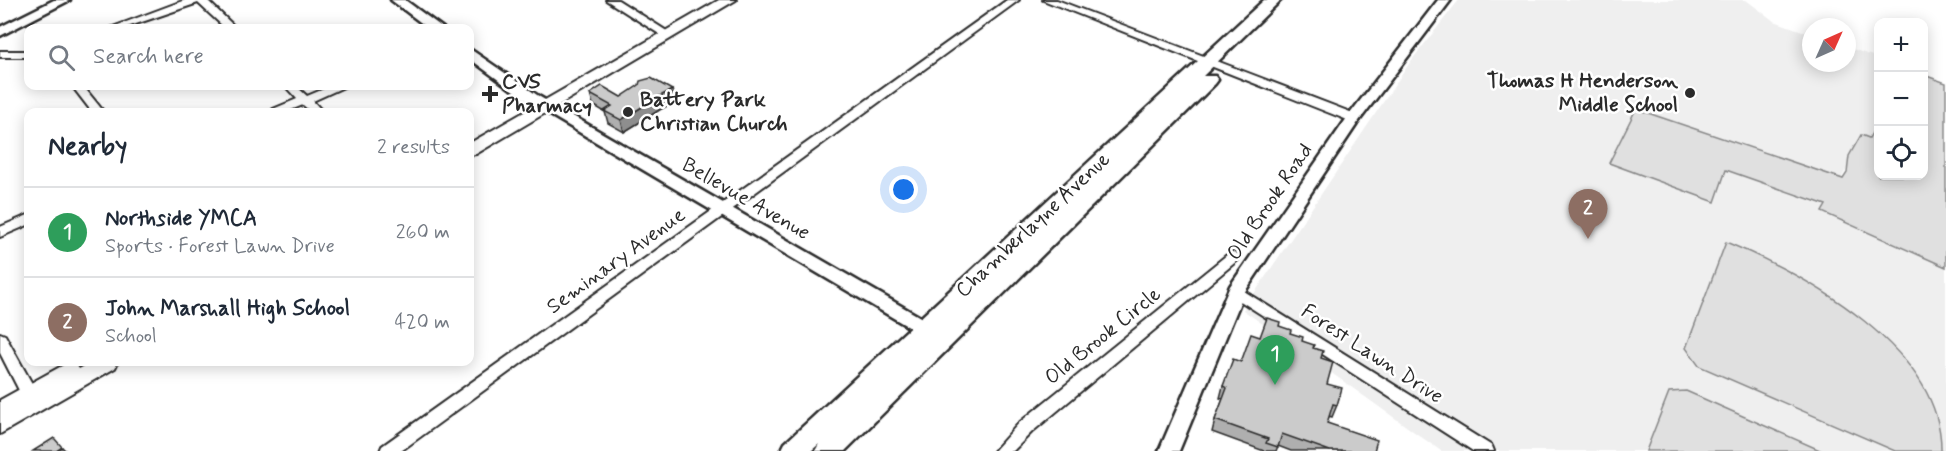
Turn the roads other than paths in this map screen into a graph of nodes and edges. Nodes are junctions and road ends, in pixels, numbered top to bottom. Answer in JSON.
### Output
{"nodes":[{"id":1,"x":49,"y":0,"type":"edge"},
{"id":2,"x":64,"y":0,"type":"edge"},
{"id":3,"x":195,"y":0,"type":"edge"},
{"id":4,"x":201,"y":0,"type":"edge"},
{"id":5,"x":397,"y":0,"type":"edge"},
{"id":6,"x":611,"y":0,"type":"edge"},
{"id":7,"x":711,"y":0,"type":"edge"},
{"id":8,"x":729,"y":0,"type":"edge"},
{"id":9,"x":1014,"y":0,"type":"edge"},
{"id":10,"x":1048,"y":0,"type":"edge"},
{"id":11,"x":1273,"y":0,"type":"edge"},
{"id":12,"x":1291,"y":0,"type":"edge"},
{"id":13,"x":1445,"y":0,"type":"edge"},
{"id":14,"x":0,"y":24,"type":"edge"},
{"id":15,"x":127,"y":24,"type":"edge"},
{"id":16,"x":227,"y":24,"type":"edge"},
{"id":17,"x":430,"y":24,"type":"edge"},
{"id":18,"x":0,"y":32,"type":"edge"},
{"id":19,"x":663,"y":33,"type":"junction"},
{"id":20,"x":0,"y":54,"type":"edge"},
{"id":21,"x":24,"y":54,"type":"edge"},
{"id":22,"x":474,"y":56,"type":"edge"},
{"id":23,"x":1215,"y":65,"type":"junction"},
{"id":24,"x":80,"y":90,"type":"edge"},
{"id":25,"x":294,"y":90,"type":"edge"},
{"id":26,"x":331,"y":90,"type":"edge"},
{"id":27,"x":305,"y":101,"type":"junction"},
{"id":28,"x":540,"y":103,"type":"junction"},
{"id":29,"x":95,"y":108,"type":"edge"},
{"id":30,"x":288,"y":108,"type":"edge"},
{"id":31,"x":313,"y":108,"type":"edge"},
{"id":32,"x":1354,"y":118,"type":"junction"},
{"id":33,"x":474,"y":136,"type":"edge"},
{"id":34,"x":474,"y":147,"type":"edge"},
{"id":35,"x":724,"y":209,"type":"junction"},
{"id":36,"x":24,"y":222,"type":"edge"},
{"id":37,"x":0,"y":232,"type":"edge"},
{"id":38,"x":1233,"y":256,"type":"dead end"},
{"id":39,"x":1236,"y":291,"type":"junction"},
{"id":40,"x":934,"y":333,"type":"junction"},
{"id":41,"x":0,"y":339,"type":"edge"},
{"id":42,"x":78,"y":366,"type":"edge"},
{"id":43,"x":100,"y":366,"type":"edge"},
{"id":44,"x":32,"y":399,"type":"junction"},
{"id":45,"x":0,"y":410,"type":"edge"},
{"id":46,"x":0,"y":425,"type":"edge"},
{"id":47,"x":388,"y":451,"type":"edge"},
{"id":48,"x":794,"y":451,"type":"edge"},
{"id":49,"x":828,"y":451,"type":"edge"},
{"id":50,"x":1002,"y":451,"type":"edge"},
{"id":51,"x":1169,"y":451,"type":"edge"},
{"id":52,"x":1486,"y":451,"type":"edge"}],
"edges":[{"from":1,"to":14,"type":"street"},
{"from":2,"to":18,"type":"street"},
{"from":3,"to":15,"type":"street"},
{"from":4,"to":16,"type":"street"},
{"from":5,"to":17,"type":"street"},
{"from":6,"to":19,"type":"street"},
{"from":7,"to":19,"type":"main road"},
{"from":8,"to":19,"type":"main road"},
{"from":9,"to":35,"type":"street","name":"Seminary Avenue"},
{"from":10,"to":23,"type":"street"},
{"from":11,"to":23,"type":"main road"},
{"from":12,"to":23,"type":"main road"},
{"from":13,"to":32,"type":"street","name":"Old Brook Road"},
{"from":19,"to":28,"type":"main road"},
{"from":20,"to":21,"type":"street"},
{"from":22,"to":28,"type":"street","name":"Bellevue Avenue"},
{"from":23,"to":32,"type":"street"},
{"from":23,"to":40,"type":"main road"},
{"from":24,"to":29,"type":"street"},
{"from":25,"to":27,"type":"street"},
{"from":26,"to":27,"type":"street"},
{"from":27,"to":30,"type":"street"},
{"from":27,"to":31,"type":"street"},
{"from":28,"to":33,"type":"main road"},
{"from":28,"to":34,"type":"main road"},
{"from":28,"to":35,"type":"street","name":"Bellevue Avenue"},
{"from":32,"to":39,"type":"street","name":"Old Brook Road"},
{"from":35,"to":40,"type":"street","name":"Bellevue Avenue"},
{"from":35,"to":47,"type":"street","name":"Seminary Avenue"},
{"from":36,"to":37,"type":"street"},
{"from":38,"to":50,"type":"street","name":"Old Brook Circle"},
{"from":39,"to":51,"type":"street","name":"Old Brook Road"},
{"from":39,"to":52,"type":"street","name":"Forest Lawn Drive"},
{"from":40,"to":48,"type":"main road"},
{"from":40,"to":49,"type":"main road"},
{"from":41,"to":44,"type":"street"},
{"from":42,"to":44,"type":"main road"},
{"from":43,"to":44,"type":"main road"},
{"from":44,"to":45,"type":"main road"},
{"from":44,"to":46,"type":"main road"}]}
